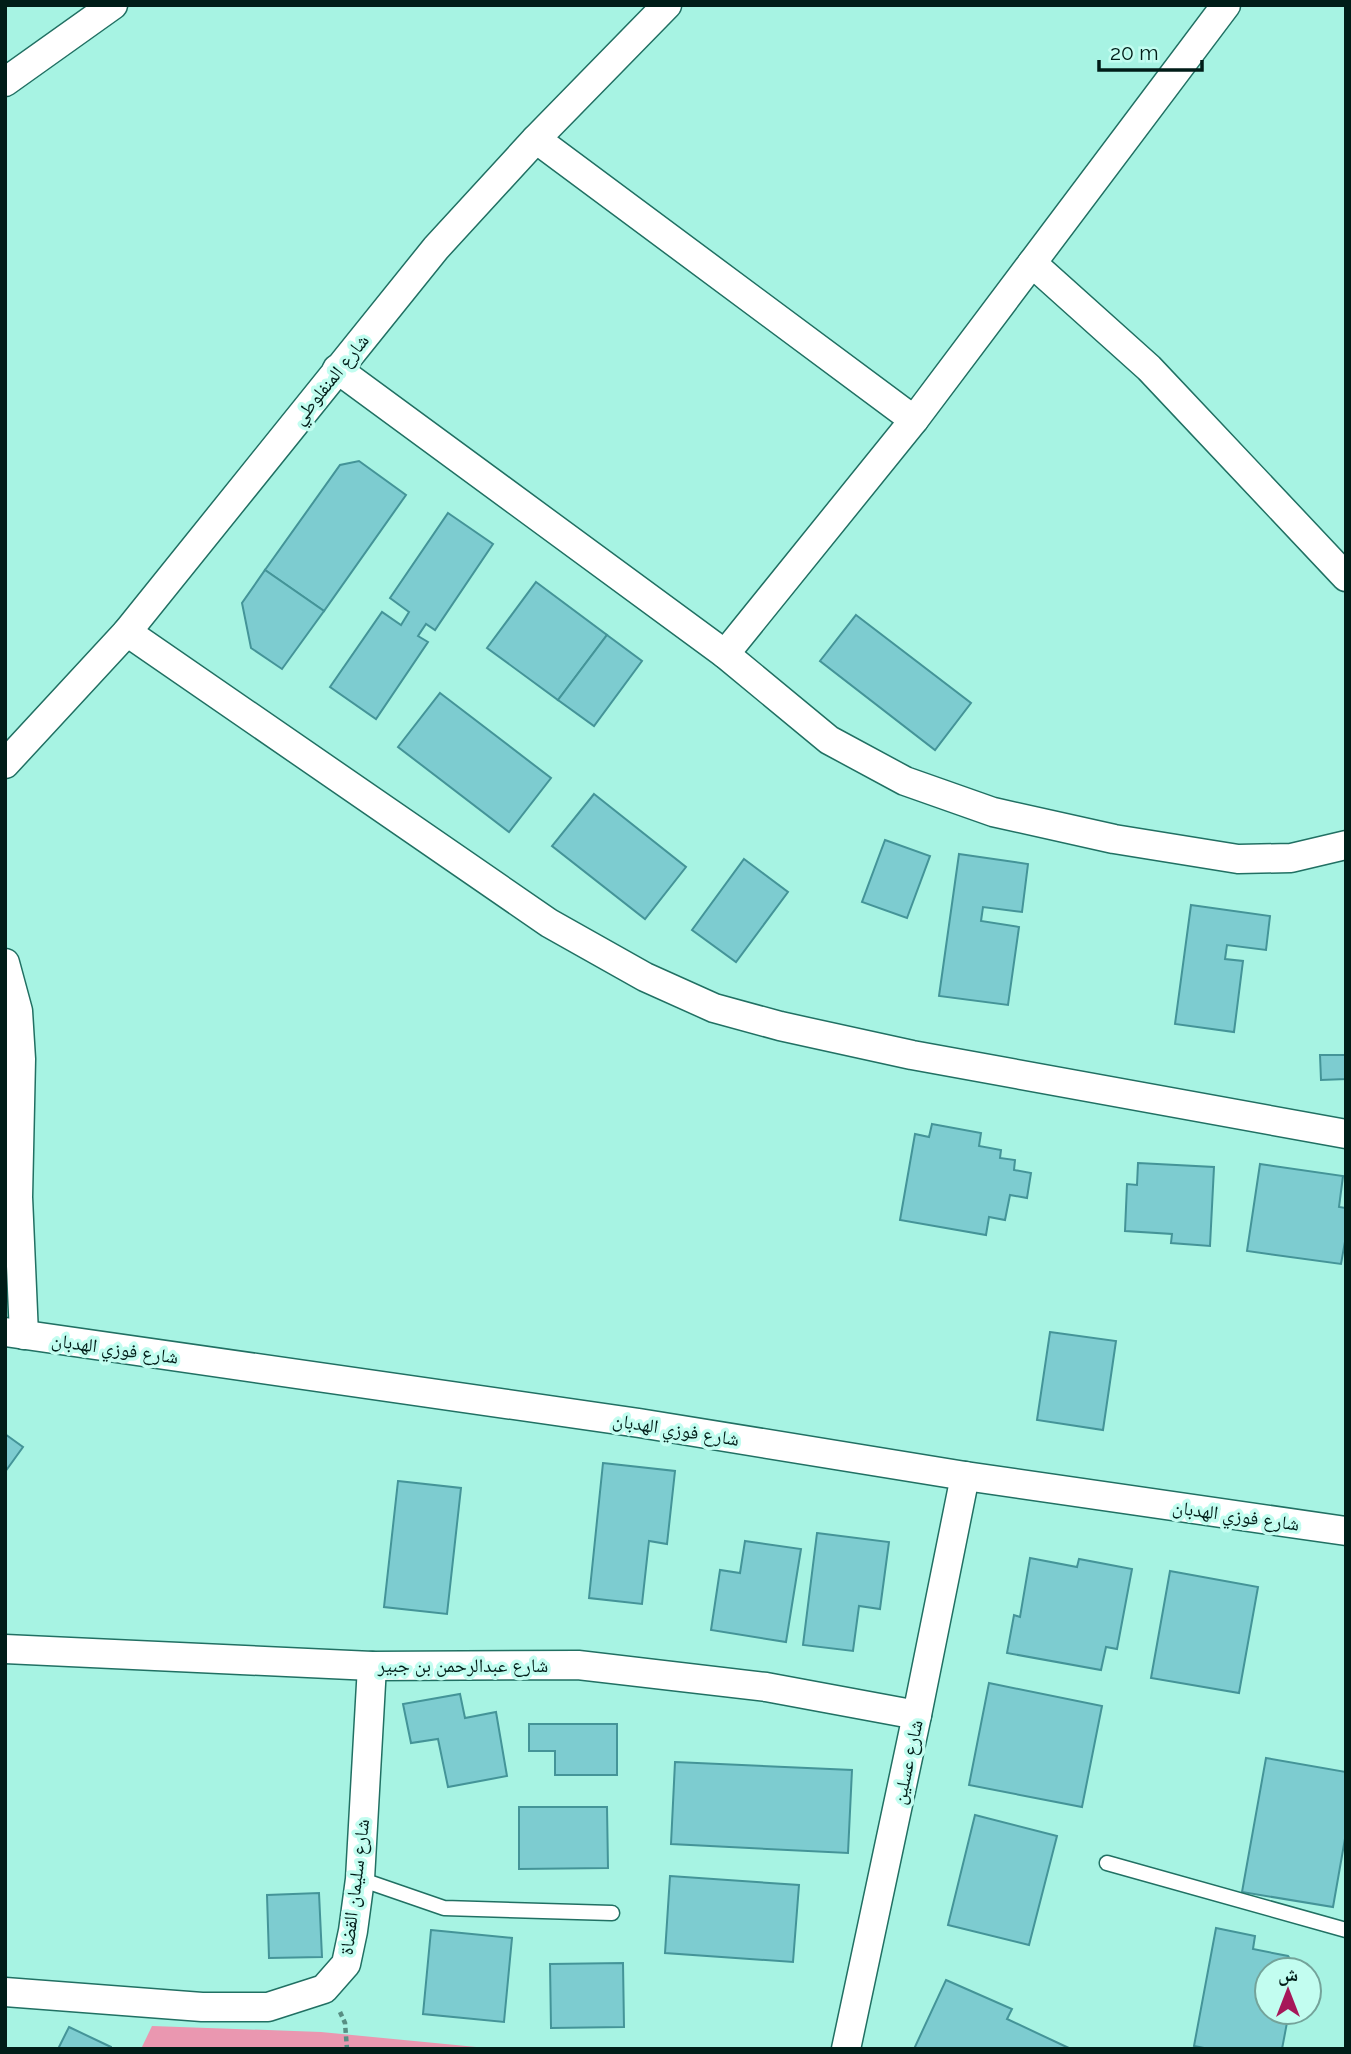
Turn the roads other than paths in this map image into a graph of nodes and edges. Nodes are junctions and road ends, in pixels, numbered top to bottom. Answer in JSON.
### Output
{"nodes":[{"id":1,"x":113,"y":5,"type":"edge"},
{"id":2,"x":667,"y":5,"type":"edge"},
{"id":3,"x":1226,"y":5,"type":"edge"},
{"id":4,"x":5,"y":82,"type":"edge"},
{"id":5,"x":536,"y":139,"type":"junction"},
{"id":6,"x":1032,"y":263,"type":"junction"},
{"id":7,"x":337,"y":369,"type":"junction"},
{"id":8,"x":914,"y":420,"type":"junction"},
{"id":9,"x":1346,"y":577,"type":"edge"},
{"id":10,"x":127,"y":632,"type":"junction"},
{"id":11,"x":725,"y":654,"type":"junction"},
{"id":12,"x":5,"y":764,"type":"edge"},
{"id":13,"x":1346,"y":845,"type":"edge"},
{"id":14,"x":5,"y":963,"type":"edge"},
{"id":15,"x":1346,"y":1134,"type":"edge"},
{"id":16,"x":14,"y":1333,"type":"edge"},
{"id":17,"x":965,"y":1476,"type":"junction"},
{"id":18,"x":1346,"y":1531,"type":"edge"},
{"id":19,"x":5,"y":1648,"type":"edge"},
{"id":20,"x":372,"y":1666,"type":"junction"},
{"id":21,"x":917,"y":1715,"type":"junction"},
{"id":22,"x":1107,"y":1863,"type":"dead end"},
{"id":23,"x":360,"y":1878,"type":"junction"},
{"id":24,"x":612,"y":1913,"type":"dead end"},
{"id":25,"x":1346,"y":1930,"type":"edge"},
{"id":26,"x":5,"y":1992,"type":"edge"},
{"id":27,"x":846,"y":2049,"type":"edge"}],
"edges":[{"from":1,"to":4,"type":"street"},
{"from":2,"to":5,"type":"street","name":"شارع المنفلوطي"},
{"from":3,"to":6,"type":"street"},
{"from":5,"to":7,"type":"street","name":"شارع المنفلوطي"},
{"from":5,"to":8,"type":"street"},
{"from":6,"to":8,"type":"street"},
{"from":6,"to":9,"type":"street"},
{"from":7,"to":10,"type":"street","name":"شارع المنفلوطي"},
{"from":7,"to":11,"type":"street"},
{"from":8,"to":11,"type":"street"},
{"from":10,"to":12,"type":"street","name":"شارع المنفلوطي"},
{"from":10,"to":15,"type":"street"},
{"from":11,"to":13,"type":"street"},
{"from":14,"to":16,"type":"street"},
{"from":16,"to":17,"type":"street","name":"شارع فوزي الهدبان"},
{"from":17,"to":18,"type":"street","name":"شارع فوزي الهدبان"},
{"from":17,"to":21,"type":"street","name":"شارع عسلين"},
{"from":19,"to":20,"type":"street","name":"شارع عبدالرحمن بن جبير"},
{"from":20,"to":21,"type":"street","name":"شارع عبدالرحمن بن جبير"},
{"from":20,"to":23,"type":"street","name":"شارع سليمان القضاة"},
{"from":21,"to":27,"type":"street","name":"شارع عسلين"},
{"from":22,"to":25,"type":"lane"},
{"from":23,"to":24,"type":"lane"},
{"from":23,"to":26,"type":"street","name":"شارع سليمان القضاة"}]}
